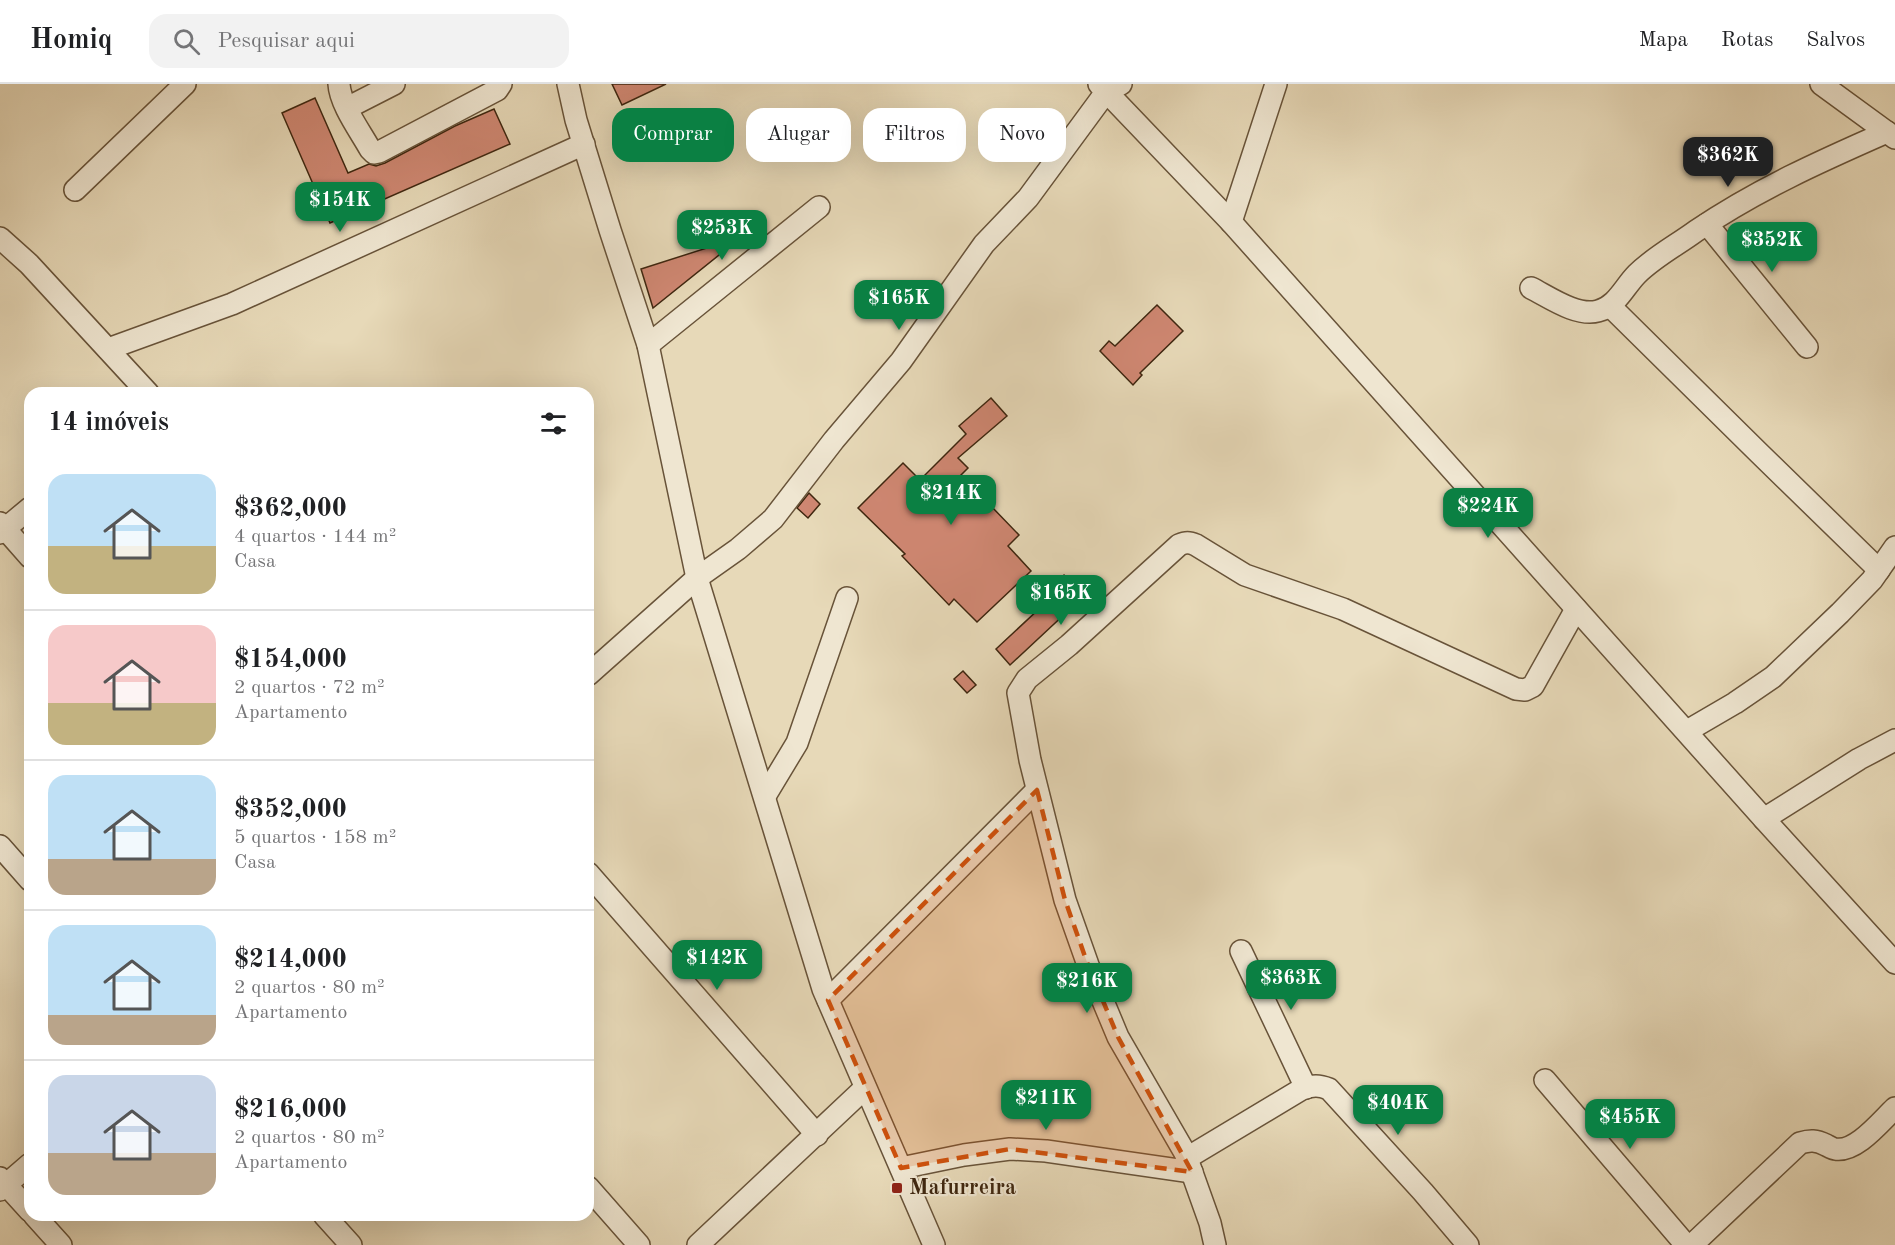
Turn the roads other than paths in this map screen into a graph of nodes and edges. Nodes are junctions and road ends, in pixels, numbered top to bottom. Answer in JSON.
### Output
{"nodes":[{"id":1,"x":185,"y":84,"type":"edge"},
{"id":2,"x":339,"y":84,"type":"edge"},
{"id":3,"x":394,"y":84,"type":"edge"},
{"id":4,"x":501,"y":84,"type":"edge"},
{"id":5,"x":568,"y":84,"type":"edge"},
{"id":6,"x":1276,"y":84,"type":"edge"},
{"id":7,"x":1821,"y":84,"type":"edge"},
{"id":8,"x":1109,"y":87,"type":"edge"},
{"id":9,"x":347,"y":108,"type":"junction"},
{"id":10,"x":1891,"y":135,"type":"edge"},
{"id":11,"x":584,"y":144,"type":"junction"},
{"id":12,"x":75,"y":190,"type":"dead end"},
{"id":13,"x":819,"y":207,"type":"dead end"},
{"id":14,"x":1231,"y":222,"type":"junction"},
{"id":15,"x":1707,"y":224,"type":"junction"},
{"id":16,"x":0,"y":237,"type":"edge"},
{"id":17,"x":1531,"y":288,"type":"dead end"},
{"id":18,"x":1610,"y":306,"type":"junction"},
{"id":19,"x":648,"y":345,"type":"junction"},
{"id":20,"x":1807,"y":347,"type":"dead end"},
{"id":21,"x":108,"y":350,"type":"junction"},
{"id":22,"x":142,"y":387,"type":"edge"},
{"id":23,"x":24,"y":512,"type":"edge"},
{"id":24,"x":2,"y":528,"type":"edge"},
{"id":25,"x":1895,"y":547,"type":"edge"},
{"id":26,"x":24,"y":551,"type":"edge"},
{"id":27,"x":1879,"y":570,"type":"junction"},
{"id":28,"x":697,"y":578,"type":"junction"},
{"id":29,"x":847,"y":598,"type":"dead end"},
{"id":30,"x":1576,"y":609,"type":"junction"},
{"id":31,"x":594,"y":670,"type":"edge"},
{"id":32,"x":1687,"y":731,"type":"junction"},
{"id":33,"x":1895,"y":740,"type":"edge"},
{"id":34,"x":1037,"y":790,"type":"junction"},
{"id":35,"x":765,"y":796,"type":"junction"},
{"id":36,"x":1764,"y":819,"type":"junction"},
{"id":37,"x":0,"y":846,"type":"edge"},
{"id":38,"x":24,"y":873,"type":"edge"},
{"id":39,"x":594,"y":880,"type":"edge"},
{"id":40,"x":1241,"y":951,"type":"dead end"},
{"id":41,"x":1895,"y":963,"type":"edge"},
{"id":42,"x":828,"y":1000,"type":"junction"},
{"id":43,"x":1545,"y":1080,"type":"dead end"},
{"id":44,"x":865,"y":1088,"type":"junction"},
{"id":45,"x":1306,"y":1088,"type":"junction"},
{"id":46,"x":1895,"y":1108,"type":"edge"},
{"id":47,"x":817,"y":1135,"type":"junction"},
{"id":48,"x":1189,"y":1165,"type":"junction"},
{"id":49,"x":24,"y":1168,"type":"edge"},
{"id":50,"x":901,"y":1168,"type":"junction"},
{"id":51,"x":2,"y":1184,"type":"edge"},
{"id":52,"x":594,"y":1194,"type":"edge"},
{"id":53,"x":24,"y":1205,"type":"edge"},
{"id":54,"x":39,"y":1221,"type":"edge"},
{"id":55,"x":329,"y":1221,"type":"edge"},
{"id":56,"x":61,"y":1245,"type":"edge"},
{"id":57,"x":351,"y":1245,"type":"edge"},
{"id":58,"x":639,"y":1245,"type":"edge"},
{"id":59,"x":698,"y":1245,"type":"edge"},
{"id":60,"x":934,"y":1245,"type":"edge"},
{"id":61,"x":1215,"y":1245,"type":"edge"},
{"id":62,"x":1468,"y":1245,"type":"edge"},
{"id":63,"x":1686,"y":1245,"type":"edge"},
{"id":64,"x":1692,"y":1245,"type":"edge"}],
"edges":[{"from":1,"to":12,"type":"street"},
{"from":2,"to":9,"type":"street"},
{"from":3,"to":9,"type":"street"},
{"from":4,"to":9,"type":"street"},
{"from":5,"to":11,"type":"street"},
{"from":6,"to":14,"type":"street"},
{"from":7,"to":10,"type":"street"},
{"from":8,"to":14,"type":"street"},
{"from":8,"to":28,"type":"street"},
{"from":10,"to":15,"type":"street"},
{"from":11,"to":19,"type":"street"},
{"from":11,"to":21,"type":"street"},
{"from":13,"to":19,"type":"street"},
{"from":14,"to":30,"type":"street"},
{"from":15,"to":18,"type":"street"},
{"from":15,"to":20,"type":"street"},
{"from":16,"to":21,"type":"street"},
{"from":17,"to":18,"type":"street"},
{"from":18,"to":27,"type":"street"},
{"from":19,"to":28,"type":"street"},
{"from":21,"to":22,"type":"street"},
{"from":23,"to":24,"type":"street"},
{"from":24,"to":26,"type":"street"},
{"from":25,"to":27,"type":"street"},
{"from":27,"to":32,"type":"street"},
{"from":28,"to":31,"type":"street"},
{"from":28,"to":35,"type":"street"},
{"from":29,"to":35,"type":"street"},
{"from":30,"to":32,"type":"street"},
{"from":30,"to":34,"type":"street"},
{"from":32,"to":36,"type":"street"},
{"from":33,"to":36,"type":"street"},
{"from":34,"to":42,"type":"street"},
{"from":34,"to":48,"type":"street"},
{"from":35,"to":42,"type":"street"},
{"from":36,"to":41,"type":"street"},
{"from":37,"to":38,"type":"street"},
{"from":39,"to":47,"type":"street"},
{"from":40,"to":45,"type":"street"},
{"from":42,"to":44,"type":"street"},
{"from":43,"to":63,"type":"street"},
{"from":44,"to":47,"type":"street"},
{"from":44,"to":50,"type":"street"},
{"from":45,"to":48,"type":"street"},
{"from":45,"to":62,"type":"street"},
{"from":46,"to":64,"type":"street"},
{"from":47,"to":59,"type":"street"},
{"from":48,"to":50,"type":"street"},
{"from":48,"to":61,"type":"street"},
{"from":49,"to":51,"type":"street"},
{"from":50,"to":60,"type":"street"},
{"from":51,"to":53,"type":"street"},
{"from":52,"to":58,"type":"street"},
{"from":54,"to":56,"type":"street"},
{"from":55,"to":57,"type":"street"}]}
